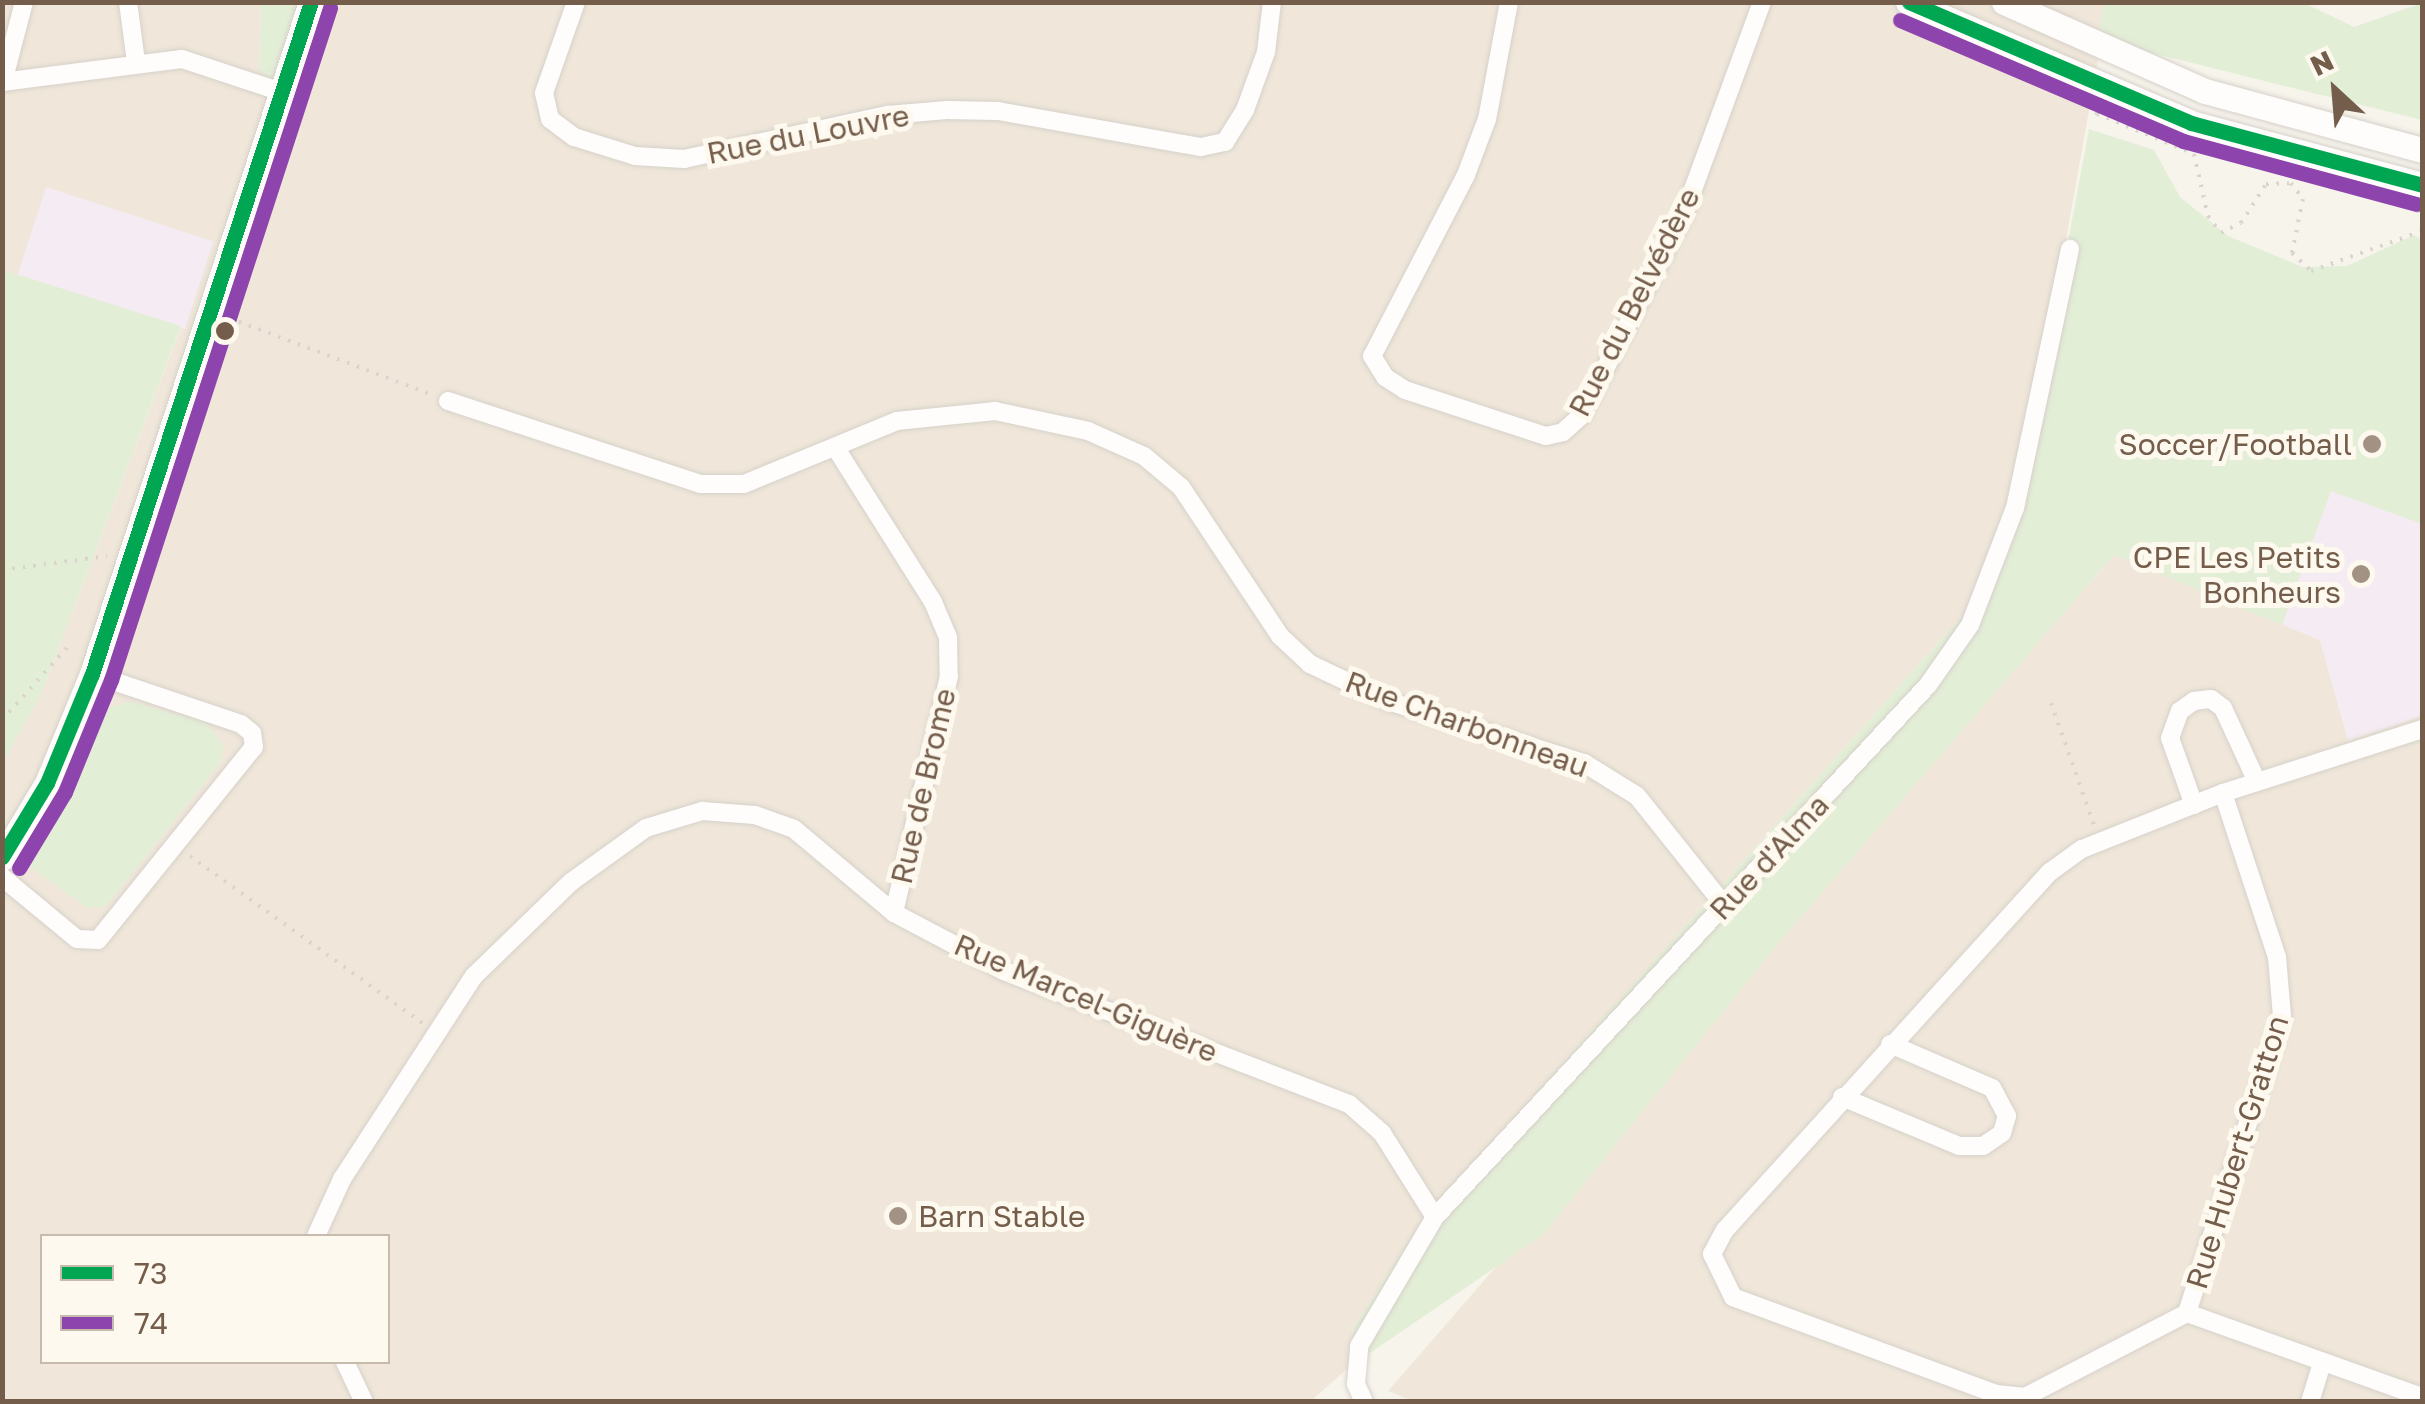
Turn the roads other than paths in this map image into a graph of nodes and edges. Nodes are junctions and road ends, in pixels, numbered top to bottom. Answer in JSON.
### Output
{"nodes":[{"id":1,"x":24,"y":2,"type":"edge"},
{"id":2,"x":128,"y":2,"type":"edge"},
{"id":3,"x":311,"y":2,"type":"edge"},
{"id":4,"x":576,"y":2,"type":"edge"},
{"id":5,"x":1272,"y":2,"type":"edge"},
{"id":6,"x":1509,"y":2,"type":"edge"},
{"id":7,"x":1762,"y":2,"type":"edge"},
{"id":8,"x":1908,"y":2,"type":"edge"},
{"id":9,"x":2004,"y":2,"type":"edge"},
{"id":10,"x":136,"y":62,"type":"junction"},
{"id":11,"x":3,"y":82,"type":"edge"},
{"id":12,"x":282,"y":92,"type":"junction"},
{"id":13,"x":2422,"y":150,"type":"edge"},
{"id":14,"x":2422,"y":185,"type":"edge"},
{"id":15,"x":2070,"y":248,"type":"dead end"},
{"id":16,"x":448,"y":402,"type":"road end"},
{"id":17,"x":837,"y":450,"type":"junction"},
{"id":18,"x":92,"y":674,"type":"junction"},
{"id":19,"x":2422,"y":729,"type":"edge"},
{"id":20,"x":2257,"y":782,"type":"junction"},
{"id":21,"x":2223,"y":793,"type":"junction"},
{"id":22,"x":2194,"y":805,"type":"junction"},
{"id":23,"x":2,"y":858,"type":"edge"},
{"id":24,"x":2,"y":877,"type":"edge"},
{"id":25,"x":1724,"y":905,"type":"junction"},
{"id":26,"x":894,"y":914,"type":"junction"},
{"id":27,"x":1890,"y":1044,"type":"junction"},
{"id":28,"x":1842,"y":1097,"type":"junction"},
{"id":29,"x":1435,"y":1217,"type":"junction"},
{"id":30,"x":317,"y":1234,"type":"edge"},
{"id":31,"x":2187,"y":1313,"type":"junction"},
{"id":32,"x":2322,"y":1363,"type":"junction"},
{"id":33,"x":346,"y":1364,"type":"edge"},
{"id":34,"x":2379,"y":1393,"type":"edge"},
{"id":35,"x":2422,"y":1397,"type":"edge"},
{"id":36,"x":364,"y":1402,"type":"edge"},
{"id":37,"x":1364,"y":1402,"type":"edge"},
{"id":38,"x":2310,"y":1402,"type":"edge"}],
"edges":[{"from":1,"to":11,"type":"street"},
{"from":2,"to":10,"type":"street"},
{"from":3,"to":12,"type":"street"},
{"from":4,"to":5,"type":"street","name":"Rue du Louvre"},
{"from":6,"to":7,"type":"street","name":"Rue du Belvédère"},
{"from":8,"to":14,"type":"street"},
{"from":9,"to":13,"type":"street"},
{"from":10,"to":11,"type":"street"},
{"from":10,"to":12,"type":"street"},
{"from":12,"to":18,"type":"street"},
{"from":15,"to":25,"type":"street","name":"Rue d'Alma"},
{"from":16,"to":17,"type":"street","name":"Rue Charbonneau"},
{"from":17,"to":25,"type":"street","name":"Rue Charbonneau"},
{"from":17,"to":26,"type":"street","name":"Rue de Brome"},
{"from":18,"to":23,"type":"street"},
{"from":18,"to":24,"type":"street"},
{"from":19,"to":20,"type":"street","name":"Rue Hubert-Gratton"},
{"from":20,"to":21,"type":"street","name":"Rue Hubert-Gratton"},
{"from":20,"to":22,"type":"street"},
{"from":21,"to":22,"type":"street","name":"Rue Hubert-Gratton"},
{"from":21,"to":31,"type":"street","name":"Rue Hubert-Gratton"},
{"from":22,"to":27,"type":"street","name":"Rue Hubert-Gratton"},
{"from":25,"to":29,"type":"street","name":"Rue d'Alma"},
{"from":26,"to":29,"type":"street","name":"Rue Marcel-Giguère"},
{"from":26,"to":30,"type":"street","name":"Rue Marcel-Giguère"},
{"from":27,"to":28,"type":"street","name":"Rue Hubert-Gratton"},
{"from":27,"to":28,"type":"street"},
{"from":28,"to":31,"type":"street","name":"Rue Hubert-Gratton"},
{"from":29,"to":37,"type":"street","name":"Rue d'Alma"},
{"from":31,"to":32,"type":"street"},
{"from":32,"to":34,"type":"street"},
{"from":32,"to":38,"type":"street"},
{"from":33,"to":36,"type":"street"},
{"from":34,"to":35,"type":"street"}]}
